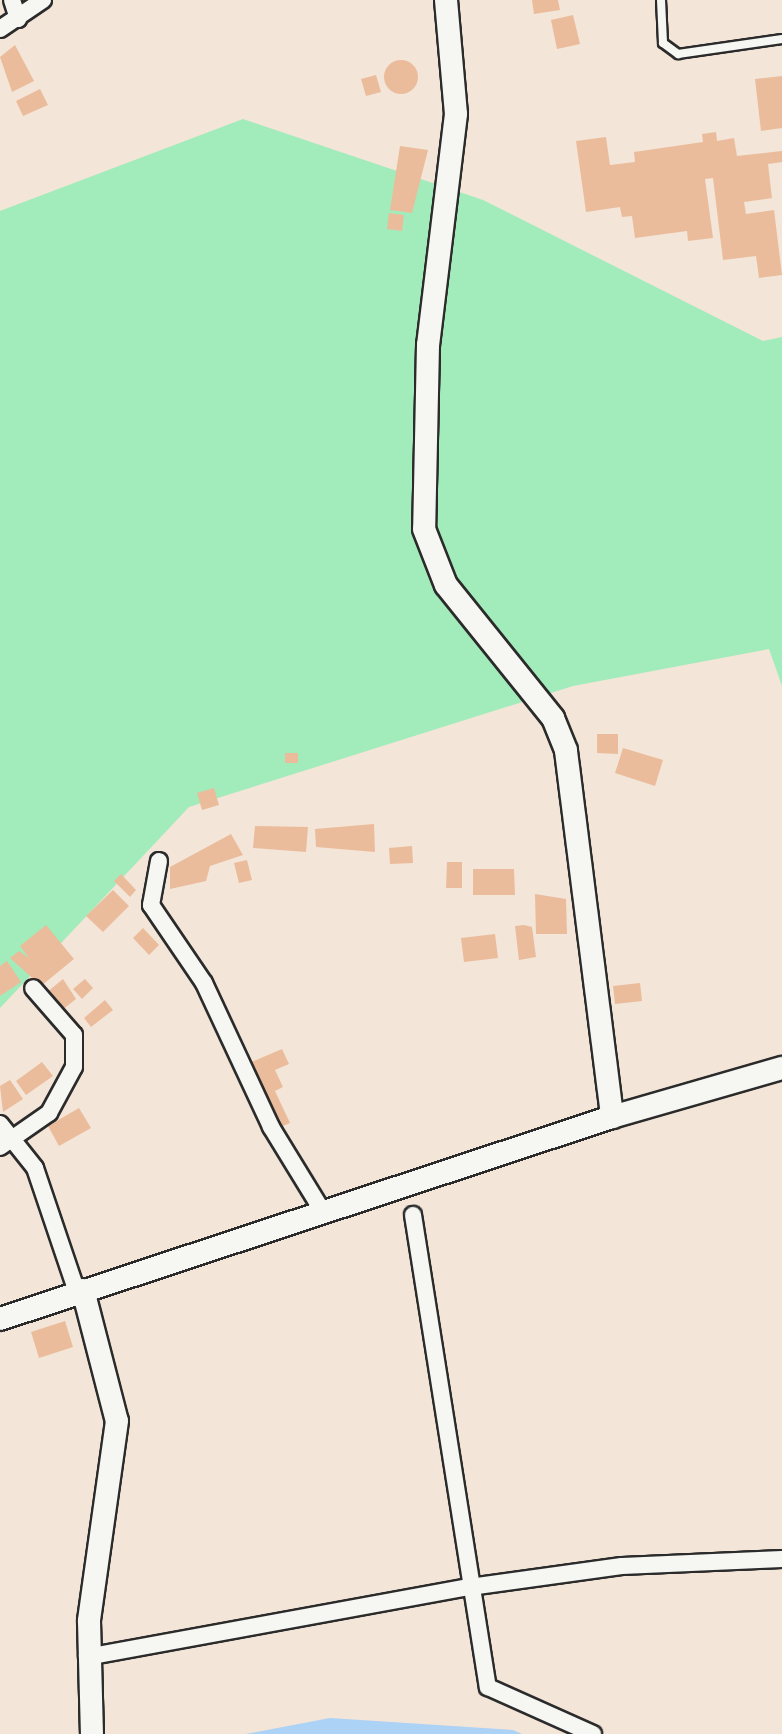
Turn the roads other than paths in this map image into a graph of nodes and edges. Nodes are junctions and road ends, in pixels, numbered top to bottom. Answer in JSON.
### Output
{"nodes":[{"id":1,"x":12,"y":0,"type":"edge"},
{"id":2,"x":43,"y":0,"type":"edge"},
{"id":3,"x":446,"y":0,"type":"edge"},
{"id":4,"x":661,"y":0,"type":"edge"},
{"id":5,"x":18,"y":19,"type":"junction"},
{"id":6,"x":0,"y":29,"type":"edge"},
{"id":7,"x":782,"y":39,"type":"edge"},
{"id":8,"x":159,"y":861,"type":"dead end"},
{"id":9,"x":33,"y":988,"type":"dead end"},
{"id":10,"x":782,"y":1068,"type":"edge"},
{"id":11,"x":612,"y":1117,"type":"junction"},
{"id":12,"x":0,"y":1124,"type":"edge"},
{"id":13,"x":6,"y":1143,"type":"edge"},
{"id":14,"x":323,"y":1212,"type":"junction"},
{"id":15,"x":413,"y":1215,"type":"dead end"},
{"id":16,"x":80,"y":1291,"type":"junction"},
{"id":17,"x":0,"y":1319,"type":"edge"},
{"id":18,"x":782,"y":1559,"type":"edge"},
{"id":19,"x":470,"y":1587,"type":"junction"},
{"id":20,"x":87,"y":1657,"type":"junction"},
{"id":21,"x":92,"y":1734,"type":"edge"},
{"id":22,"x":593,"y":1734,"type":"edge"}],
"edges":[{"from":1,"to":5,"type":"street"},
{"from":2,"to":5,"type":"street"},
{"from":3,"to":11,"type":"street"},
{"from":4,"to":7,"type":"lane"},
{"from":5,"to":6,"type":"street"},
{"from":8,"to":14,"type":"street"},
{"from":9,"to":13,"type":"street"},
{"from":10,"to":11,"type":"street"},
{"from":11,"to":14,"type":"street"},
{"from":12,"to":13,"type":"street"},
{"from":13,"to":16,"type":"street"},
{"from":14,"to":16,"type":"street"},
{"from":15,"to":19,"type":"street"},
{"from":16,"to":17,"type":"street"},
{"from":16,"to":20,"type":"street"},
{"from":18,"to":19,"type":"street"},
{"from":19,"to":20,"type":"street"},
{"from":19,"to":22,"type":"street"},
{"from":20,"to":21,"type":"street"}]}
